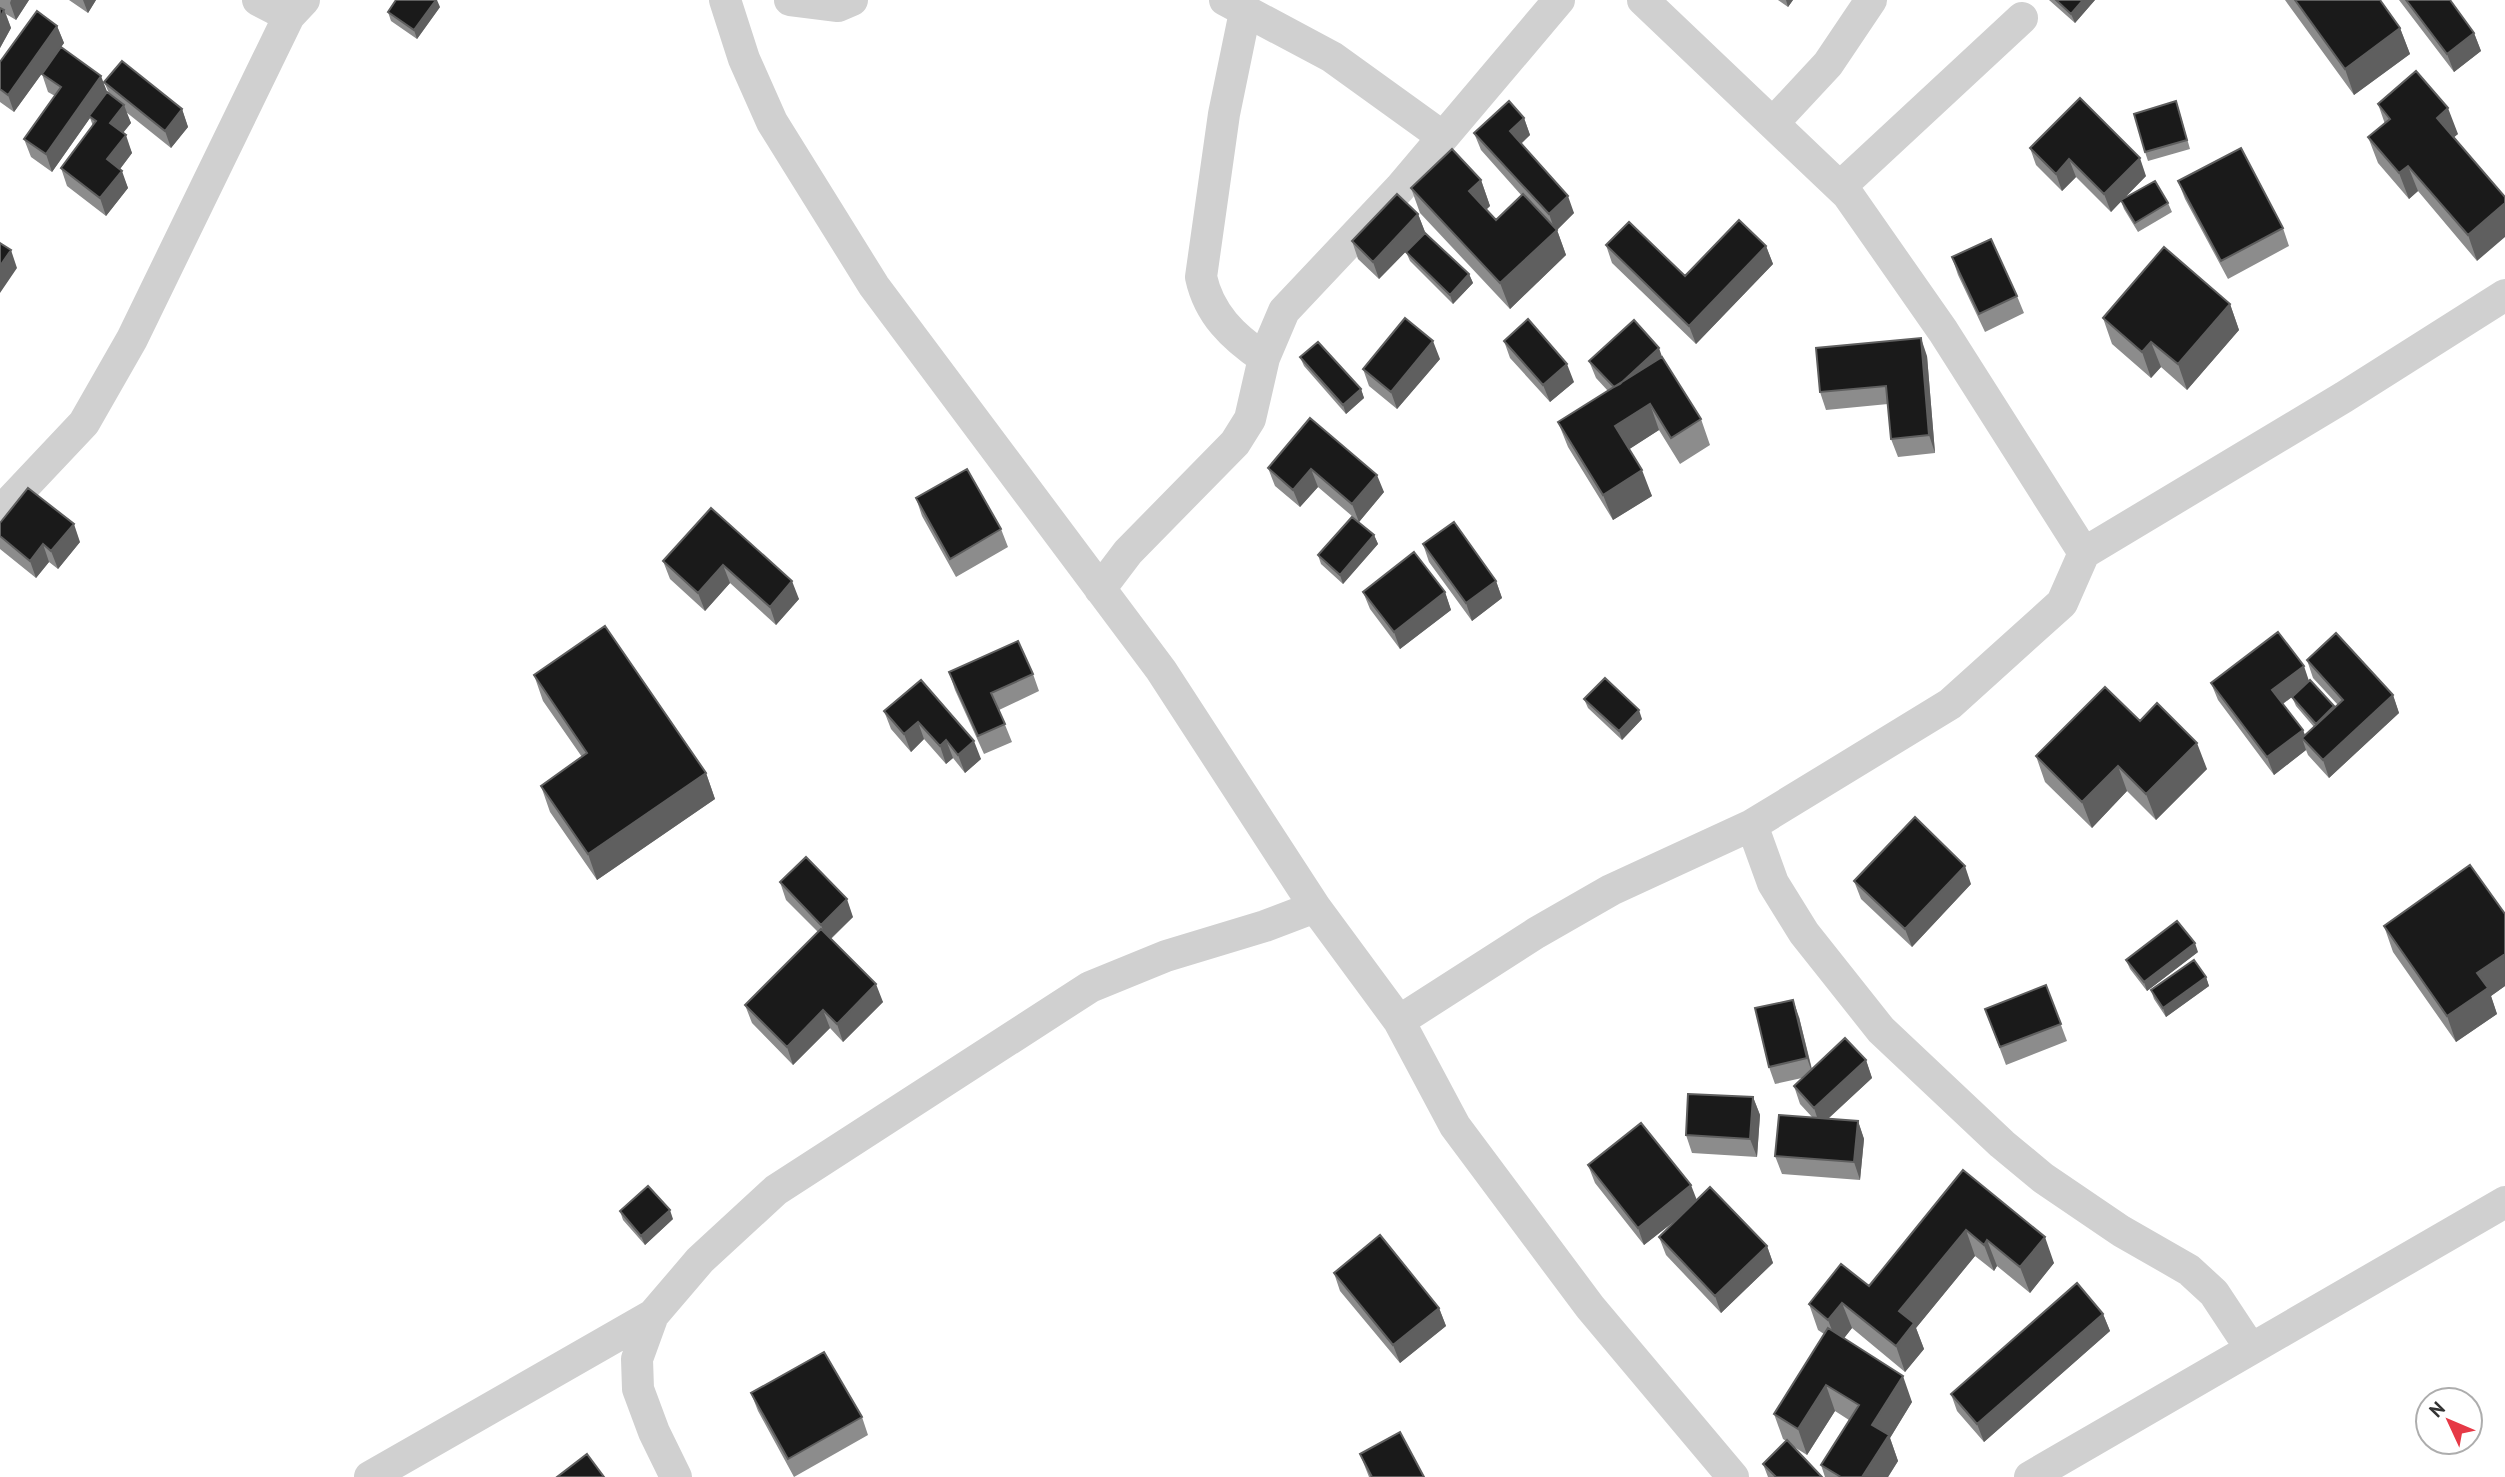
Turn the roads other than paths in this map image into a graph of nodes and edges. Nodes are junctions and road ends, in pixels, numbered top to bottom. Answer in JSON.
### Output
{"nodes":[{"id":1,"x":258,"y":0,"type":"edge"},
{"id":2,"x":725,"y":0,"type":"edge"},
{"id":3,"x":790,"y":0,"type":"edge"},
{"id":4,"x":852,"y":0,"type":"edge"},
{"id":5,"x":1559,"y":0,"type":"edge"},
{"id":6,"x":1643,"y":0,"type":"edge"},
{"id":7,"x":1871,"y":0,"type":"edge"},
{"id":8,"x":1235,"y":6,"type":"edge"},
{"id":9,"x":296,"y":8,"type":"edge"},
{"id":10,"x":2022,"y":18,"type":"dead end"},
{"id":11,"x":1773,"y":123,"type":"junction"},
{"id":12,"x":1443,"y":137,"type":"junction"},
{"id":13,"x":1840,"y":187,"type":"junction"},
{"id":14,"x":2505,"y":295,"type":"edge"},
{"id":15,"x":1264,"y":358,"type":"junction"},
{"id":16,"x":0,"y":512,"type":"edge"},
{"id":17,"x":2084,"y":553,"type":"junction"},
{"id":18,"x":1100,"y":589,"type":"junction"},
{"id":19,"x":1752,"y":825,"type":"junction"},
{"id":20,"x":1315,"y":907,"type":"junction"},
{"id":21,"x":1399,"y":1021,"type":"junction"},
{"id":22,"x":2505,"y":1202,"type":"edge"},
{"id":23,"x":653,"y":1315,"type":"junction"},
{"id":24,"x":2250,"y":1349,"type":"junction"},
{"id":25,"x":370,"y":1477,"type":"edge"},
{"id":26,"x":676,"y":1477,"type":"edge"},
{"id":27,"x":1733,"y":1477,"type":"edge"},
{"id":28,"x":2030,"y":1477,"type":"edge"}],
"edges":[{"from":1,"to":9,"type":"street"},
{"from":2,"to":18,"type":"street"},
{"from":3,"to":4,"type":"street"},
{"from":5,"to":12,"type":"street"},
{"from":6,"to":11,"type":"street"},
{"from":7,"to":11,"type":"street"},
{"from":8,"to":12,"type":"street"},
{"from":8,"to":15,"type":"street"},
{"from":9,"to":16,"type":"street"},
{"from":10,"to":13,"type":"street"},
{"from":11,"to":13,"type":"street"},
{"from":12,"to":15,"type":"street"},
{"from":13,"to":17,"type":"street"},
{"from":14,"to":17,"type":"street"},
{"from":15,"to":18,"type":"street"},
{"from":17,"to":19,"type":"street"},
{"from":18,"to":20,"type":"street"},
{"from":19,"to":21,"type":"street"},
{"from":19,"to":24,"type":"street"},
{"from":20,"to":21,"type":"street"},
{"from":20,"to":23,"type":"street"},
{"from":21,"to":27,"type":"street"},
{"from":22,"to":24,"type":"street"},
{"from":23,"to":25,"type":"street"},
{"from":23,"to":26,"type":"street"},
{"from":24,"to":28,"type":"street"}]}
